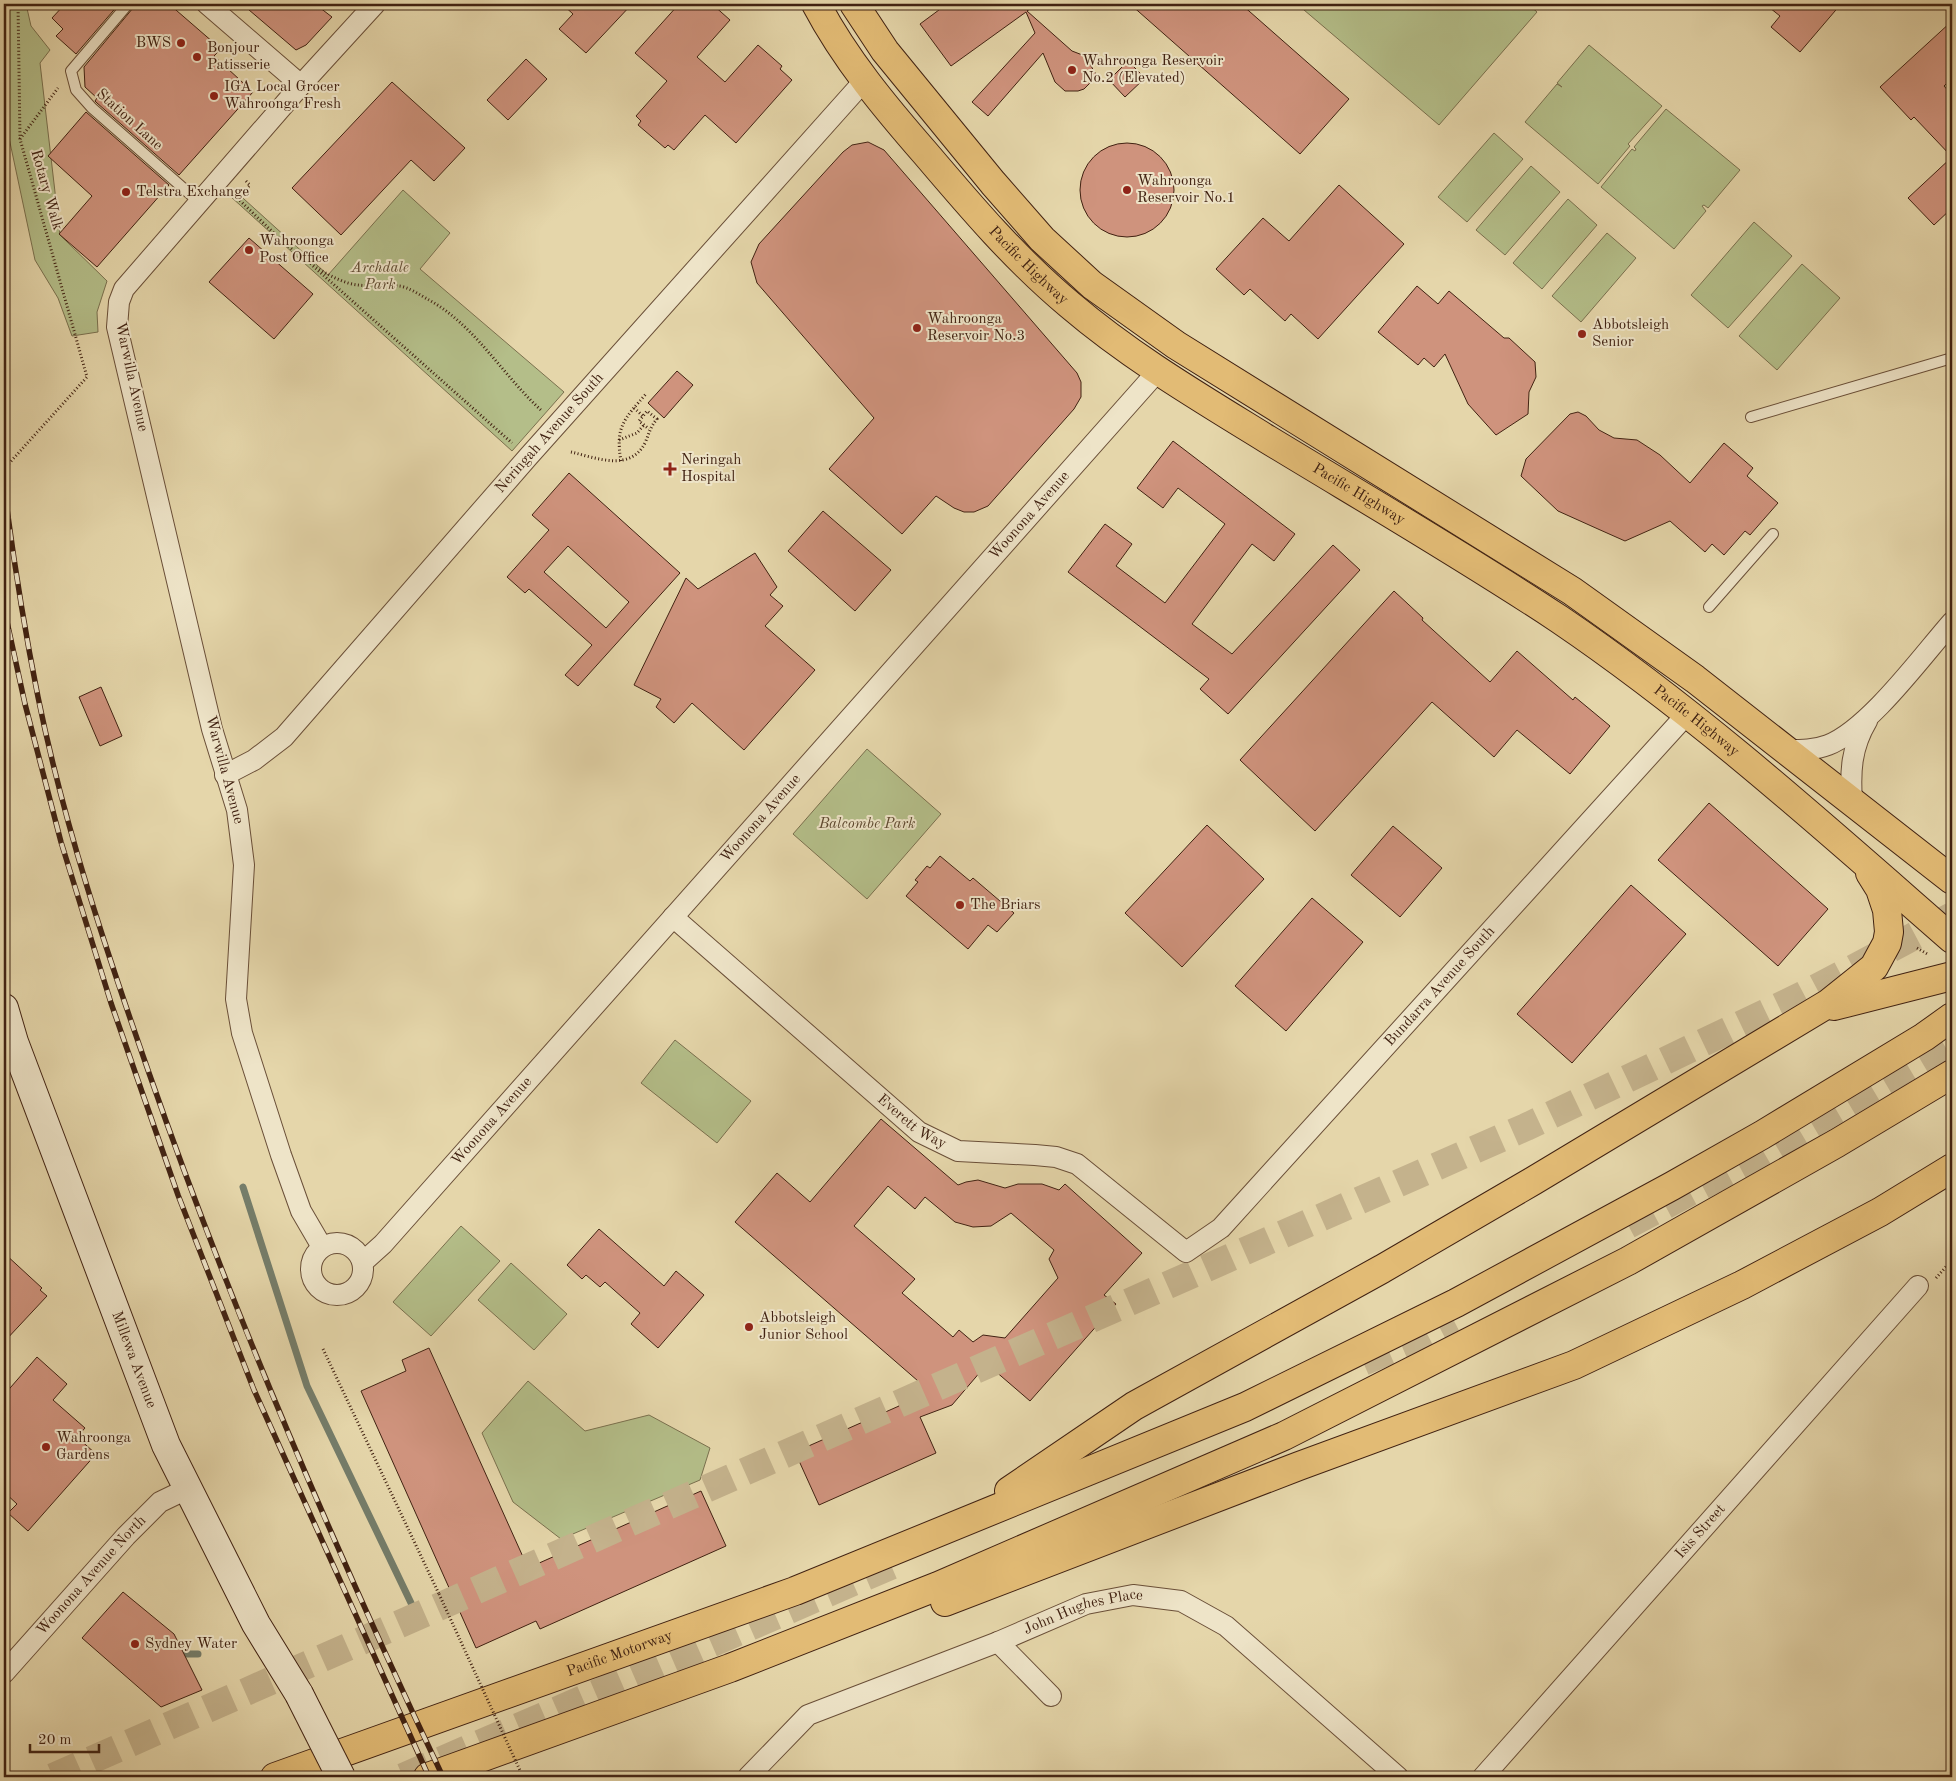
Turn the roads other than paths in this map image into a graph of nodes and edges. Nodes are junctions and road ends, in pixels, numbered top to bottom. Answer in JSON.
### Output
{"nodes":[{"id":1,"x":128,"y":4,"type":"edge"},
{"id":2,"x":207,"y":4,"type":"edge"},
{"id":3,"x":375,"y":4,"type":"edge"},
{"id":4,"x":816,"y":4,"type":"edge"},
{"id":5,"x":854,"y":4,"type":"edge"},
{"id":6,"x":864,"y":81,"type":"junction"},
{"id":7,"x":301,"y":85,"type":"junction"},
{"id":8,"x":199,"y":202,"type":"junction"},
{"id":9,"x":1952,"y":358,"type":"edge"},
{"id":10,"x":1157,"y":372,"type":"junction"},
{"id":11,"x":1751,"y":417,"type":"dead end"},
{"id":12,"x":1773,"y":534,"type":"dead end"},
{"id":13,"x":1709,"y":607,"type":"dead end"},
{"id":14,"x":1952,"y":622,"type":"edge"},
{"id":15,"x":1687,"y":714,"type":"junction"},
{"id":16,"x":1869,"y":717,"type":"junction"},
{"id":17,"x":1787,"y":750,"type":"junction"},
{"id":18,"x":225,"y":775,"type":"junction"},
{"id":19,"x":1852,"y":801,"type":"junction"},
{"id":20,"x":1857,"y":856,"type":"junction"},
{"id":21,"x":1952,"y":880,"type":"edge"},
{"id":22,"x":673,"y":917,"type":"junction"},
{"id":23,"x":1952,"y":939,"type":"edge"},
{"id":24,"x":1948,"y":977,"type":"edge"},
{"id":25,"x":4,"y":1008,"type":"edge"},
{"id":26,"x":1815,"y":1011,"type":"junction"},
{"id":27,"x":1952,"y":1017,"type":"edge"},
{"id":28,"x":9,"y":1048,"type":"edge"},
{"id":29,"x":1952,"y":1074,"type":"edge"},
{"id":30,"x":1952,"y":1168,"type":"edge"},
{"id":31,"x":322,"y":1247,"type":"junction"},
{"id":32,"x":1186,"y":1252,"type":"joint"},
{"id":33,"x":363,"y":1262,"type":"junction"},
{"id":34,"x":1918,"y":1286,"type":"dead end"},
{"id":35,"x":189,"y":1488,"type":"junction"},
{"id":36,"x":962,"y":1523,"type":"junction"},
{"id":37,"x":998,"y":1642,"type":"junction"},
{"id":38,"x":730,"y":1668,"type":"junction"},
{"id":39,"x":4,"y":1674,"type":"edge"},
{"id":40,"x":1051,"y":1696,"type":"dead end"},
{"id":41,"x":275,"y":1777,"type":"edge"},
{"id":42,"x":341,"y":1777,"type":"edge"},
{"id":43,"x":428,"y":1777,"type":"edge"},
{"id":44,"x":749,"y":1777,"type":"edge"},
{"id":45,"x":1398,"y":1777,"type":"edge"},
{"id":46,"x":1483,"y":1777,"type":"edge"}],
"edges":[{"from":1,"to":8,"type":"lane","name":"Station Lane"},
{"from":2,"to":7,"type":"street"},
{"from":3,"to":7,"type":"street"},
{"from":4,"to":6,"type":"highway","name":"Pacific Highway"},
{"from":5,"to":17,"type":"highway","name":"Pacific Highway"},
{"from":6,"to":10,"type":"highway","name":"Pacific Highway"},
{"from":6,"to":18,"type":"street","name":"Neringah Avenue South"},
{"from":7,"to":8,"type":"street"},
{"from":8,"to":18,"type":"street","name":"Warwilla Avenue"},
{"from":9,"to":11,"type":"lane"},
{"from":10,"to":15,"type":"highway","name":"Pacific Highway"},
{"from":10,"to":22,"type":"street","name":"Woonona Avenue"},
{"from":12,"to":13,"type":"lane"},
{"from":14,"to":16,"type":"street"},
{"from":15,"to":20,"type":"highway","name":"Pacific Highway"},
{"from":15,"to":32,"type":"street","name":"Bundarra Avenue South"},
{"from":16,"to":17,"type":"street"},
{"from":16,"to":19,"type":"street"},
{"from":17,"to":19,"type":"highway","name":"Pacific Highway"},
{"from":18,"to":31,"type":"street","name":"Warwilla Avenue"},
{"from":19,"to":21,"type":"highway","name":"Pacific Highway"},
{"from":20,"to":23,"type":"highway","name":"Pacific Highway"},
{"from":20,"to":26,"type":"highway"},
{"from":22,"to":32,"type":"street","name":"Everett Way"},
{"from":22,"to":33,"type":"street","name":"Woonona Avenue"},
{"from":24,"to":26,"type":"highway"},
{"from":25,"to":28,"type":"street","name":"Millewa Avenue"},
{"from":26,"to":36,"type":"highway"},
{"from":27,"to":36,"type":"highway"},
{"from":28,"to":35,"type":"street","name":"Millewa Avenue"},
{"from":29,"to":38,"type":"highway"},
{"from":30,"to":38,"type":"highway"},
{"from":31,"to":33,"type":"street"},
{"from":31,"to":33,"type":"street"},
{"from":34,"to":46,"type":"street","name":"Isis Street"},
{"from":35,"to":39,"type":"street","name":"Woonona Avenue North"},
{"from":35,"to":42,"type":"street","name":"Millewa Avenue","bridge":true},
{"from":36,"to":41,"type":"highway","name":"Pacific Motorway"},
{"from":37,"to":40,"type":"street"},
{"from":37,"to":44,"type":"street","name":"John Hughes Place"},
{"from":37,"to":45,"type":"street","name":"John Hughes Place"},
{"from":38,"to":43,"type":"highway"}]}
